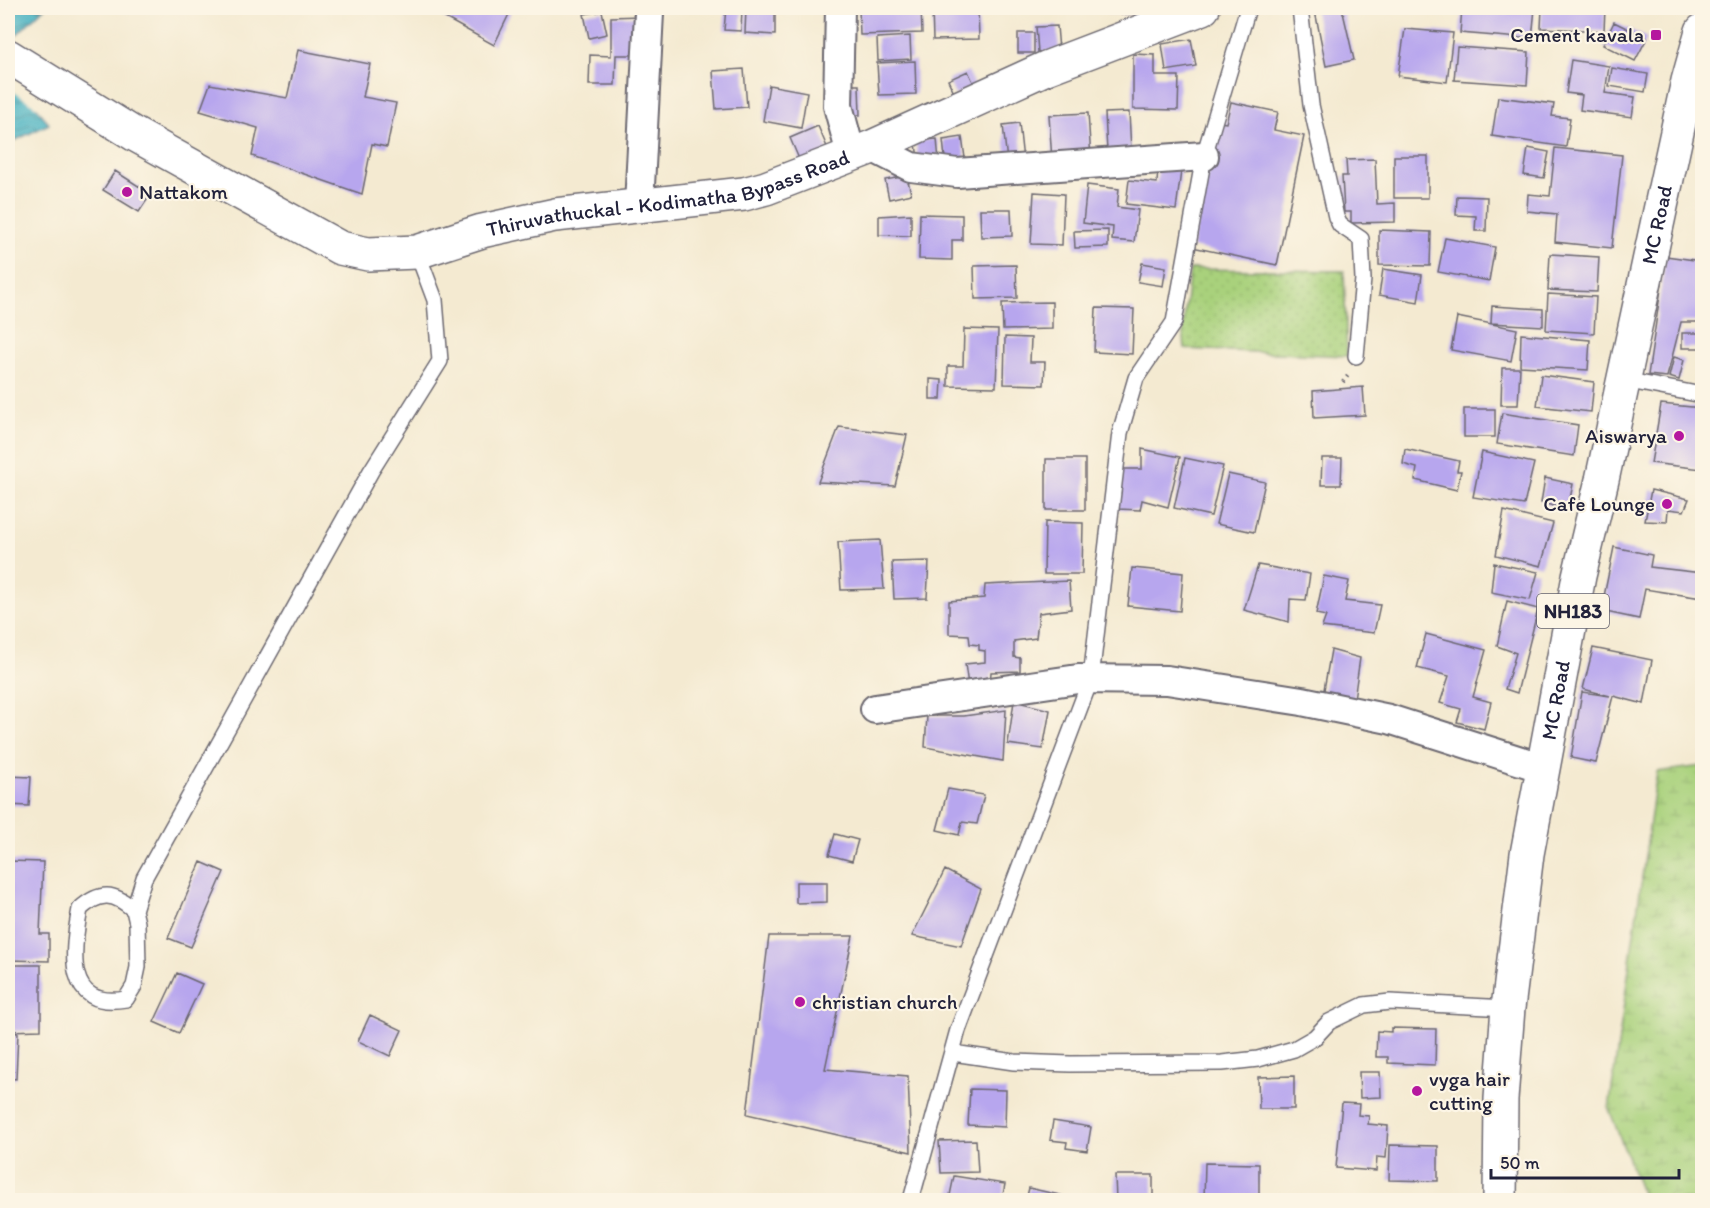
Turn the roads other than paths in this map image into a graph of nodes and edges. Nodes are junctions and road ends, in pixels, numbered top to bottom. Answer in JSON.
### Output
{"nodes":[{"id":1,"x":840,"y":8,"type":"edge"},
{"id":2,"x":1203,"y":8,"type":"edge"},
{"id":3,"x":1248,"y":8,"type":"edge"},
{"id":4,"x":1300,"y":8,"type":"edge"},
{"id":5,"x":650,"y":13,"type":"dead end"},
{"id":6,"x":1702,"y":31,"type":"edge"},
{"id":7,"x":8,"y":56,"type":"edge"},
{"id":8,"x":861,"y":150,"type":"junction"},
{"id":9,"x":1204,"y":156,"type":"junction"},
{"id":10,"x":639,"y":205,"type":"junction"},
{"id":11,"x":417,"y":252,"type":"junction"},
{"id":12,"x":1356,"y":356,"type":"dead end"},
{"id":13,"x":1624,"y":380,"type":"junction"},
{"id":14,"x":1702,"y":395,"type":"edge"},
{"id":15,"x":1091,"y":678,"type":"junction"},
{"id":16,"x":875,"y":709,"type":"dead end"},
{"id":17,"x":1544,"y":768,"type":"junction"},
{"id":18,"x":134,"y":910,"type":"junction"},
{"id":19,"x":1508,"y":1008,"type":"junction"},
{"id":20,"x":953,"y":1053,"type":"junction"},
{"id":21,"x":911,"y":1200,"type":"edge"},
{"id":22,"x":1500,"y":1200,"type":"edge"}],
"edges":[{"from":1,"to":8,"type":"street"},
{"from":2,"to":8,"type":"main road","name":"Thiruvathuckal - Kodimatha Bypass Road"},
{"from":3,"to":9,"type":"lane"},
{"from":4,"to":12,"type":"lane"},
{"from":5,"to":10,"type":"street"},
{"from":6,"to":13,"type":"main road","name":"MC Road","number":"NH183"},
{"from":7,"to":11,"type":"main road","name":"Thiruvathuckal - Kodimatha Bypass Road"},
{"from":8,"to":9,"type":"street"},
{"from":8,"to":10,"type":"main road","name":"Thiruvathuckal - Kodimatha Bypass Road"},
{"from":9,"to":15,"type":"lane"},
{"from":10,"to":11,"type":"main road","name":"Thiruvathuckal - Kodimatha Bypass Road"},
{"from":11,"to":18,"type":"lane"},
{"from":13,"to":14,"type":"lane"},
{"from":13,"to":17,"type":"main road","name":"MC Road","number":"NH183"},
{"from":15,"to":16,"type":"street"},
{"from":15,"to":17,"type":"street"},
{"from":15,"to":20,"type":"lane"},
{"from":17,"to":19,"type":"main road","name":"MC Road","number":"NH183"},
{"from":18,"to":18,"type":"lane"},
{"from":19,"to":20,"type":"lane"},
{"from":19,"to":22,"type":"main road","name":"MC Road","number":"NH183"},
{"from":20,"to":21,"type":"lane"}]}
